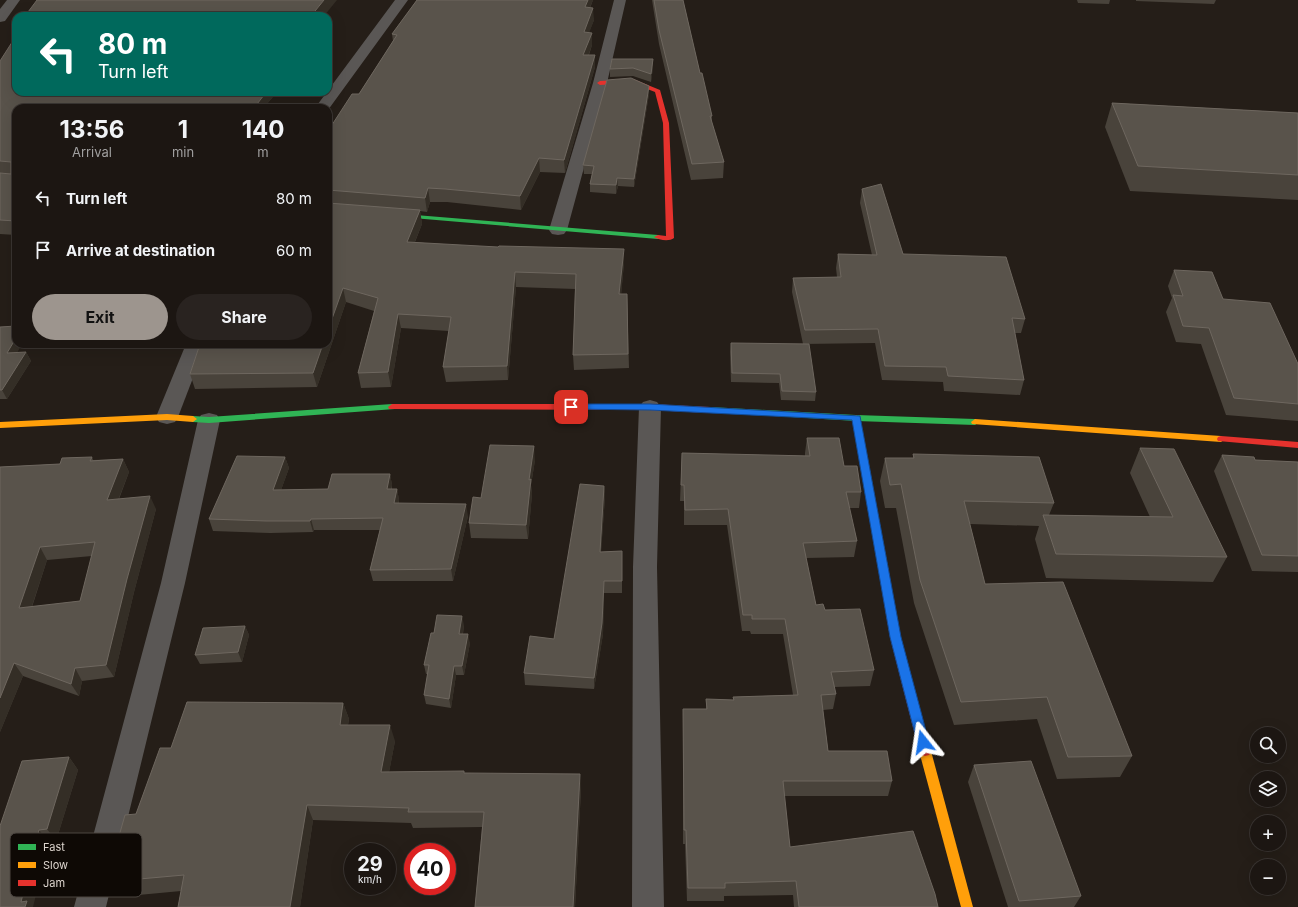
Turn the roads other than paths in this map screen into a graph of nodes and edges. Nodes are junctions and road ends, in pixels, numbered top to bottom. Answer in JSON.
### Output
{"nodes":[{"id":1,"x":14,"y":0,"type":"edge"},
{"id":2,"x":402,"y":0,"type":"edge"},
{"id":3,"x":620,"y":0,"type":"edge"},
{"id":4,"x":0,"y":18,"type":"edge"},
{"id":5,"x":600,"y":83,"type":"junction"},
{"id":6,"x":332,"y":94,"type":"edge"},
{"id":7,"x":384,"y":214,"type":"edge"},
{"id":8,"x":558,"y":230,"type":"junction"},
{"id":9,"x":194,"y":348,"type":"edge"},
{"id":10,"x":650,"y":407,"type":"junction"},
{"id":11,"x":167,"y":417,"type":"junction"},
{"id":12,"x":856,"y":418,"type":"junction"},
{"id":13,"x":209,"y":420,"type":"junction"},
{"id":14,"x":0,"y":424,"type":"edge"},
{"id":15,"x":1298,"y":446,"type":"edge"},
{"id":16,"x":109,"y":833,"type":"edge"},
{"id":17,"x":93,"y":897,"type":"edge"},
{"id":18,"x":90,"y":907,"type":"edge"},
{"id":19,"x":648,"y":907,"type":"edge"},
{"id":20,"x":967,"y":907,"type":"edge"}],
"edges":[{"from":1,"to":4,"type":"street"},
{"from":2,"to":6,"type":"street"},
{"from":3,"to":5,"type":"street"},
{"from":5,"to":8,"type":"street"},
{"from":5,"to":8,"type":"street"},
{"from":7,"to":8,"type":"street"},
{"from":9,"to":11,"type":"street"},
{"from":10,"to":12,"type":"street"},
{"from":10,"to":13,"type":"street"},
{"from":10,"to":19,"type":"street"},
{"from":11,"to":13,"type":"street"},
{"from":11,"to":14,"type":"street"},
{"from":12,"to":15,"type":"street"},
{"from":12,"to":20,"type":"street"},
{"from":13,"to":16,"type":"street"},
{"from":17,"to":18,"type":"street"}]}
